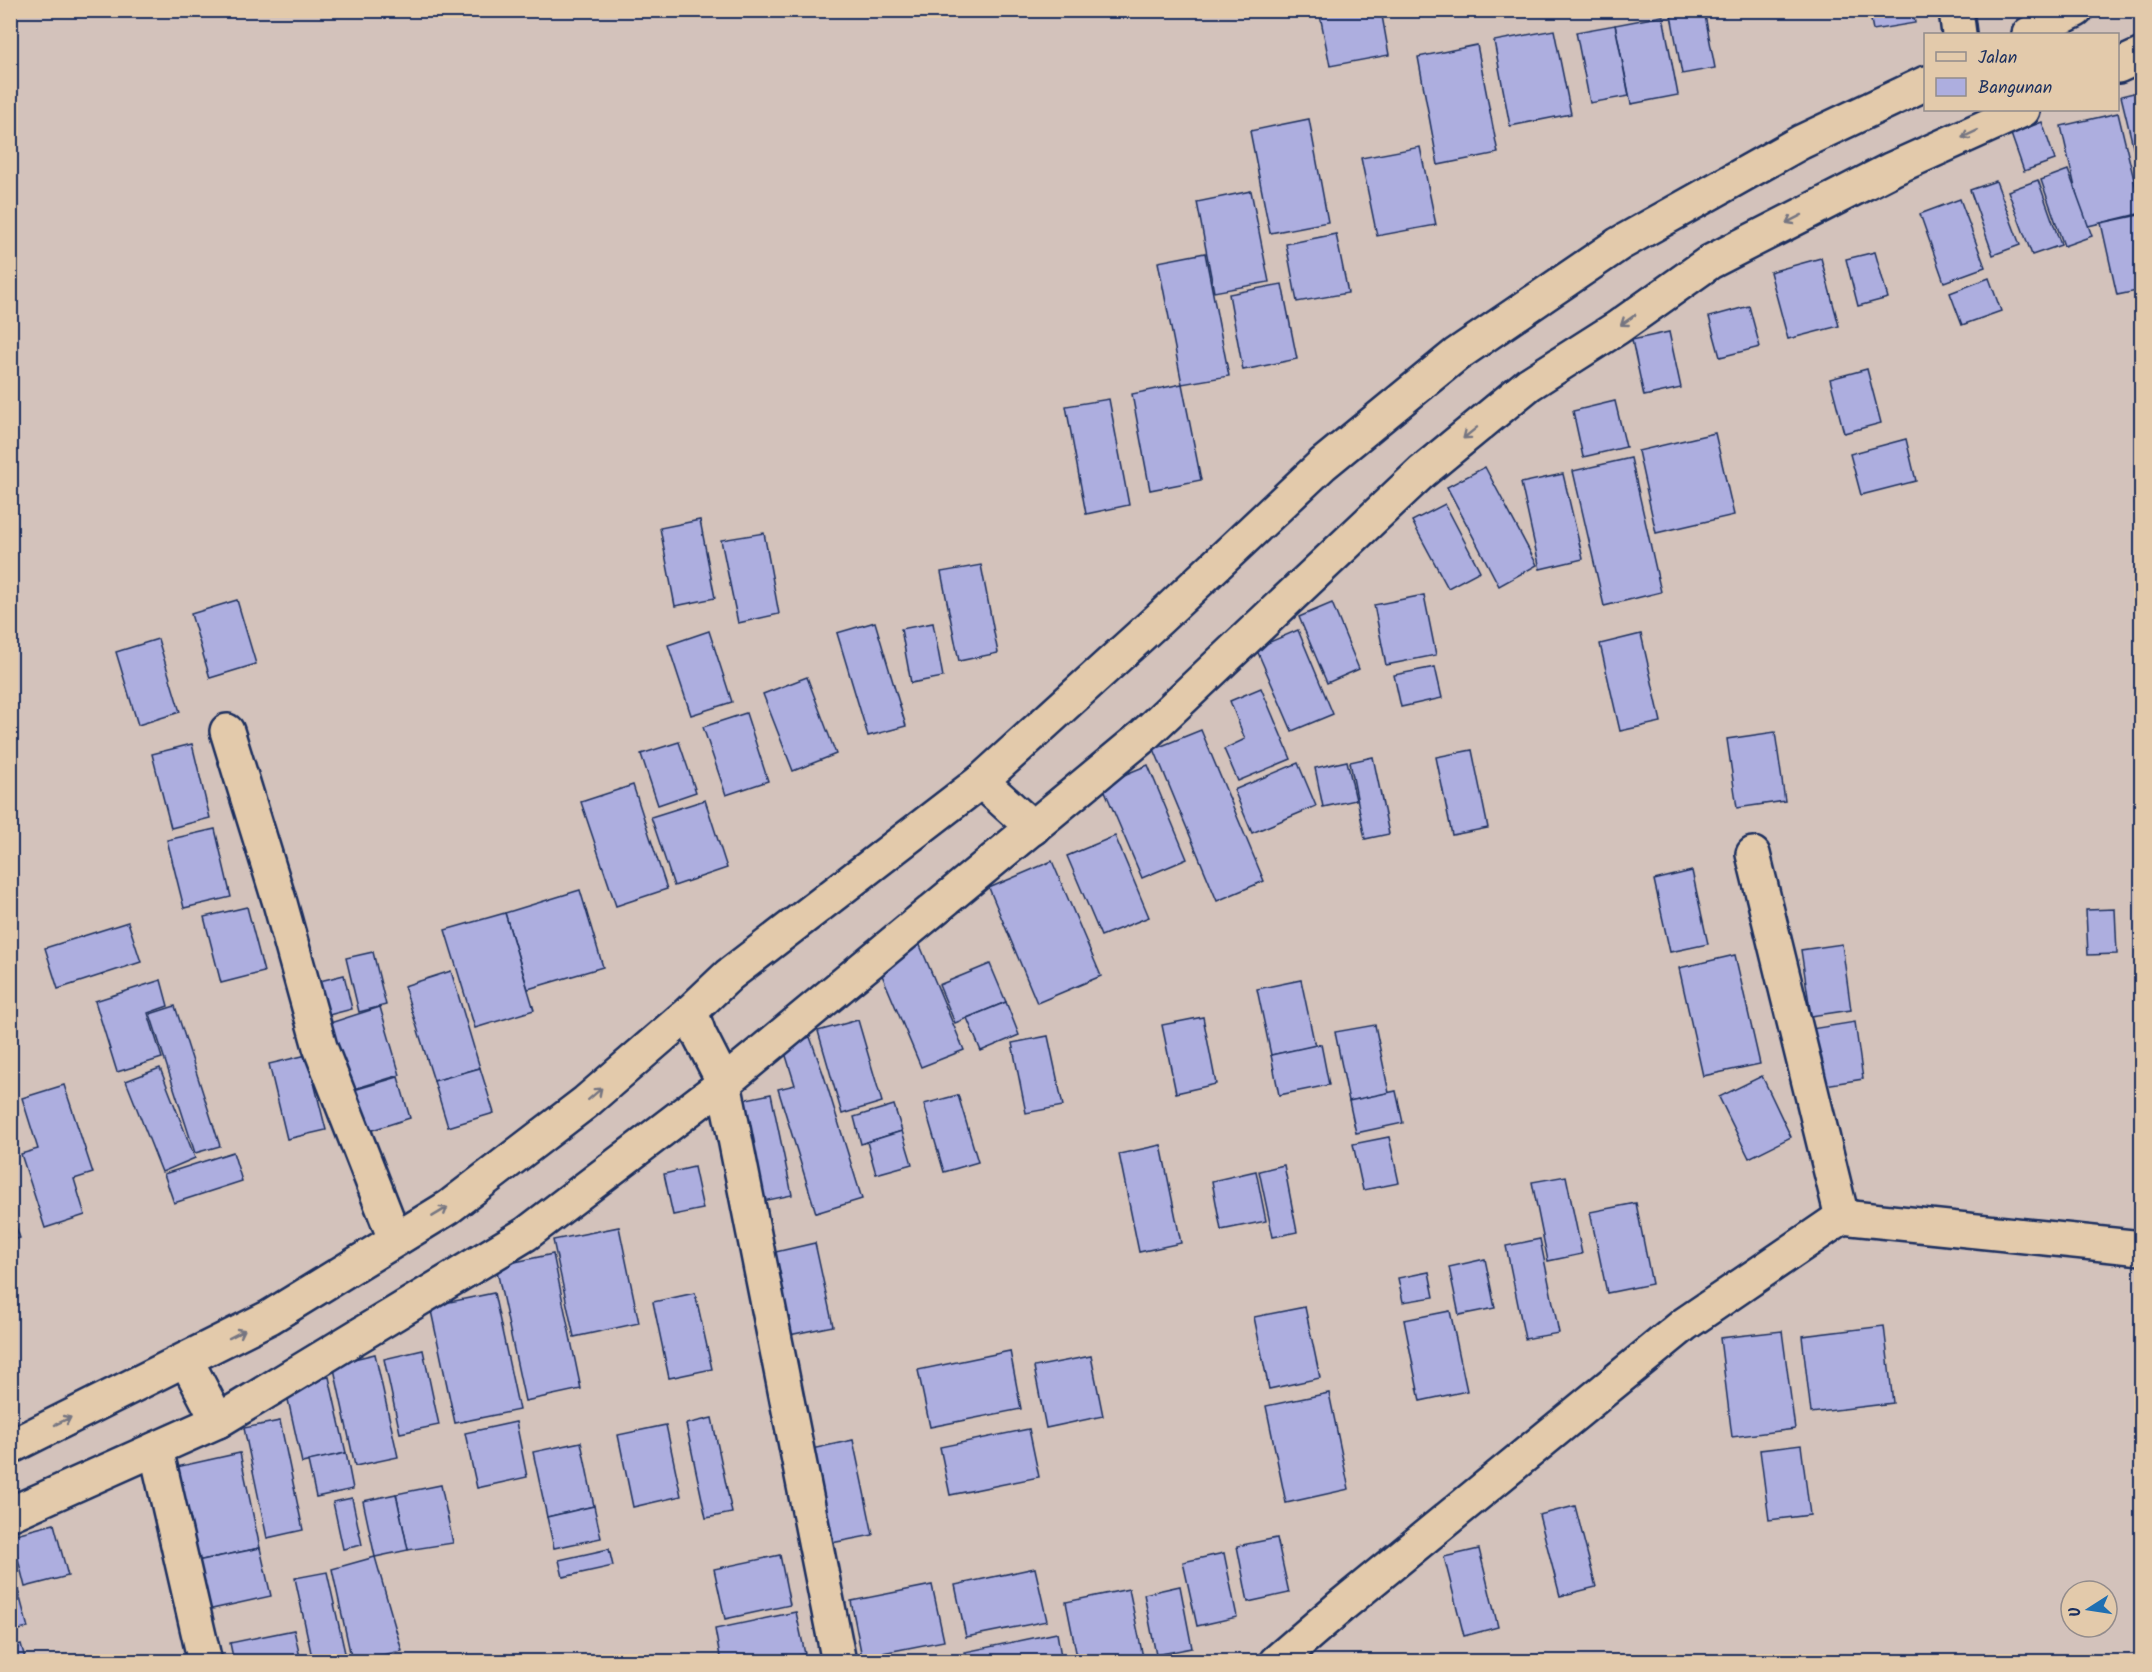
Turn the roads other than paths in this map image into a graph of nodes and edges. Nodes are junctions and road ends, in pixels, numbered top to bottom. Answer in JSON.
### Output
{"nodes":[{"id":1,"x":1956,"y":10,"type":"edge"},
{"id":2,"x":2076,"y":10,"type":"edge"},
{"id":3,"x":1959,"y":33,"type":"edge"},
{"id":4,"x":2031,"y":33,"type":"edge"},
{"id":5,"x":2142,"y":55,"type":"edge"},
{"id":6,"x":2119,"y":66,"type":"edge"},
{"id":7,"x":1924,"y":84,"type":"edge"},
{"id":8,"x":2021,"y":111,"type":"edge"},
{"id":9,"x":228,"y":731,"type":"dead end"},
{"id":10,"x":981,"y":781,"type":"junction"},
{"id":11,"x":1033,"y":828,"type":"junction"},
{"id":12,"x":1753,"y":854,"type":"dead end"},
{"id":13,"x":695,"y":1023,"type":"junction"},
{"id":14,"x":721,"y":1076,"type":"junction"},
{"id":15,"x":1842,"y":1217,"type":"junction"},
{"id":16,"x":395,"y":1239,"type":"junction"},
{"id":17,"x":2142,"y":1248,"type":"edge"},
{"id":18,"x":186,"y":1360,"type":"junction"},
{"id":19,"x":218,"y":1421,"type":"junction"},
{"id":20,"x":10,"y":1447,"type":"edge"},
{"id":21,"x":156,"y":1449,"type":"junction"},
{"id":22,"x":10,"y":1514,"type":"edge"},
{"id":23,"x":205,"y":1662,"type":"edge"},
{"id":24,"x":838,"y":1662,"type":"edge"},
{"id":25,"x":1276,"y":1662,"type":"edge"}],
"edges":[{"from":1,"to":3,"type":"street"},
{"from":2,"to":4,"type":"street"},
{"from":5,"to":6,"type":"street"},
{"from":7,"to":10,"type":"street"},
{"from":8,"to":11,"type":"street","one_way":true},
{"from":9,"to":16,"type":"street"},
{"from":10,"to":11,"type":"street"},
{"from":10,"to":13,"type":"street"},
{"from":11,"to":14,"type":"street"},
{"from":12,"to":15,"type":"street"},
{"from":13,"to":14,"type":"street"},
{"from":16,"to":13,"type":"street","one_way":true},
{"from":14,"to":19,"type":"street"},
{"from":14,"to":24,"type":"street"},
{"from":15,"to":17,"type":"street"},
{"from":15,"to":25,"type":"street"},
{"from":18,"to":16,"type":"street","one_way":true},
{"from":18,"to":19,"type":"street"},
{"from":20,"to":18,"type":"street","one_way":true},
{"from":19,"to":21,"type":"street"},
{"from":21,"to":22,"type":"street"},
{"from":21,"to":23,"type":"street"}]}
